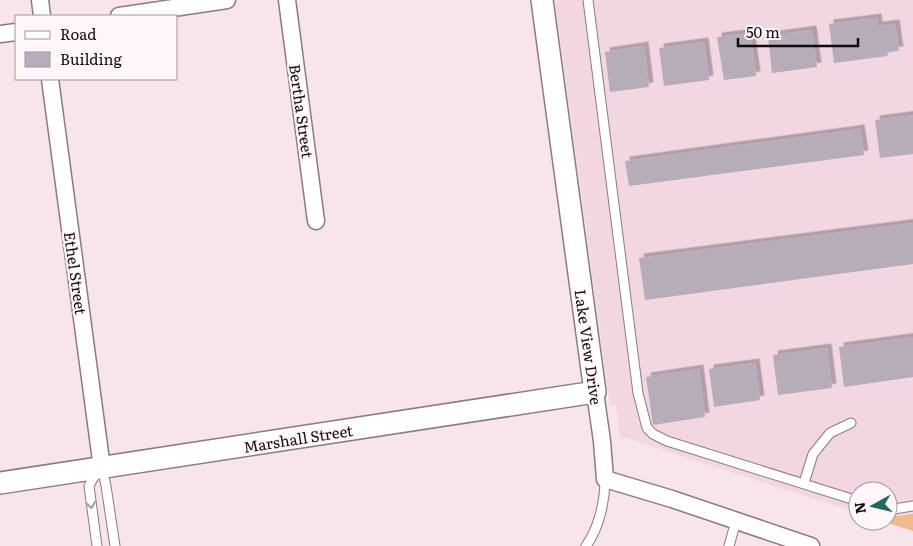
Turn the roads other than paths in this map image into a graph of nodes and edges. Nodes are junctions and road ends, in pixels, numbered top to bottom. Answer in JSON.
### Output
{"nodes":[{"id":1,"x":40,"y":0,"type":"edge"},
{"id":2,"x":227,"y":0,"type":"edge"},
{"id":3,"x":287,"y":0,"type":"edge"},
{"id":4,"x":542,"y":0,"type":"edge"},
{"id":5,"x":588,"y":0,"type":"edge"},
{"id":6,"x":42,"y":15,"type":"edge"},
{"id":7,"x":126,"y":15,"type":"edge"},
{"id":8,"x":15,"y":32,"type":"edge"},
{"id":9,"x":0,"y":34,"type":"edge"},
{"id":10,"x":50,"y":80,"type":"edge"},
{"id":11,"x":316,"y":221,"type":"dead end"},
{"id":12,"x":595,"y":392,"type":"junction"},
{"id":13,"x":851,"y":423,"type":"dead end"},
{"id":14,"x":102,"y":468,"type":"junction"},
{"id":15,"x":605,"y":479,"type":"junction"},
{"id":16,"x":804,"y":483,"type":"junction"},
{"id":17,"x":0,"y":484,"type":"edge"},
{"id":18,"x":848,"y":498,"type":"edge"},
{"id":19,"x":913,"y":506,"type":"edge"},
{"id":20,"x":898,"y":508,"type":"edge"},
{"id":21,"x":736,"y":521,"type":"junction"},
{"id":22,"x":97,"y":546,"type":"edge"},
{"id":23,"x":115,"y":546,"type":"edge"},
{"id":24,"x":586,"y":546,"type":"edge"},
{"id":25,"x":729,"y":546,"type":"edge"},
{"id":26,"x":811,"y":546,"type":"edge"}],
"edges":[{"from":1,"to":6,"type":"street"},
{"from":2,"to":7,"type":"street"},
{"from":3,"to":11,"type":"street","name":"Bertha Street"},
{"from":4,"to":12,"type":"street","name":"Lake View Drive"},
{"from":5,"to":16,"type":"lane"},
{"from":8,"to":9,"type":"street"},
{"from":10,"to":14,"type":"street","name":"Ethel Street"},
{"from":12,"to":14,"type":"street","name":"Marshall Street"},
{"from":12,"to":15,"type":"street","name":"Lake View Drive"},
{"from":13,"to":16,"type":"lane"},
{"from":14,"to":17,"type":"street","name":"Marshall Street"},
{"from":14,"to":22,"type":"lane","one_way":true},
{"from":14,"to":23,"type":"lane"},
{"from":15,"to":21,"type":"street"},
{"from":15,"to":24,"type":"lane"},
{"from":16,"to":18,"type":"lane"},
{"from":19,"to":20,"type":"lane"},
{"from":21,"to":25,"type":"lane"},
{"from":21,"to":26,"type":"street"}]}
